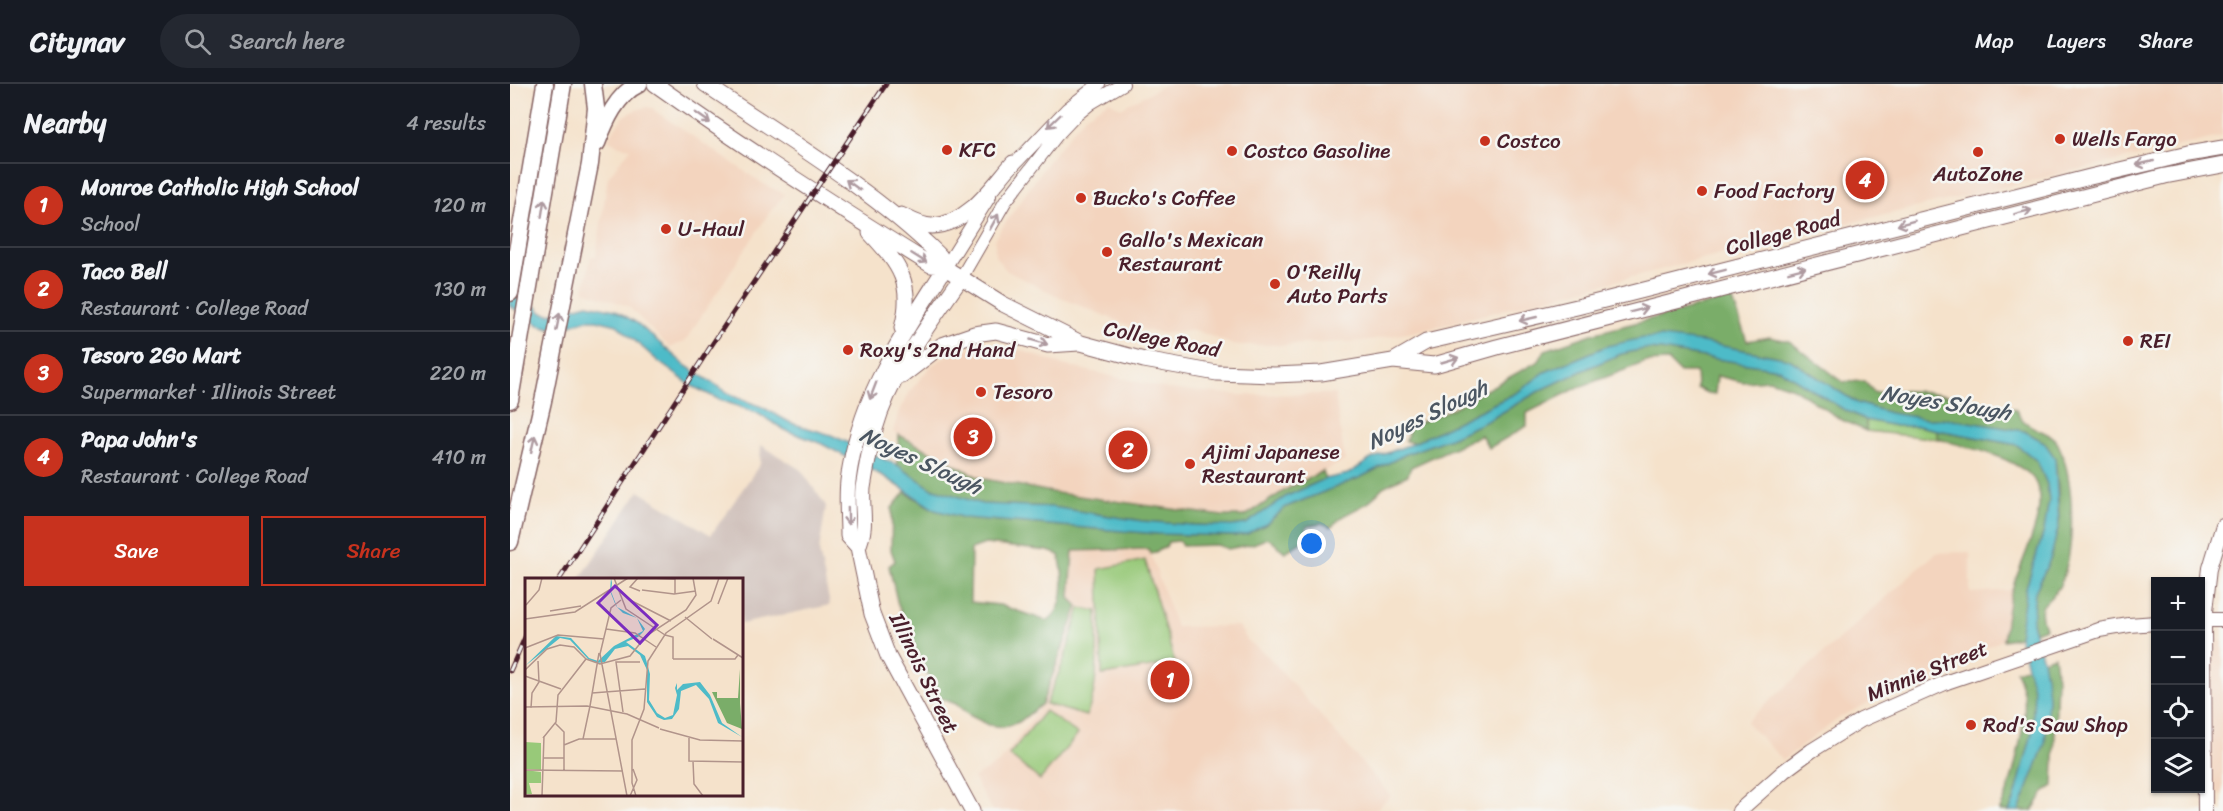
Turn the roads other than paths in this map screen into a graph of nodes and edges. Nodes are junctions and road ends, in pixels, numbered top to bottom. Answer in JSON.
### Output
{"nodes":[{"id":1,"x":545,"y":84,"type":"edge"},
{"id":2,"x":563,"y":84,"type":"edge"},
{"id":3,"x":593,"y":84,"type":"edge"},
{"id":4,"x":639,"y":84,"type":"edge"},
{"id":5,"x":655,"y":84,"type":"edge"},
{"id":6,"x":705,"y":84,"type":"edge"},
{"id":7,"x":1099,"y":84,"type":"edge"},
{"id":8,"x":1124,"y":84,"type":"edge"},
{"id":9,"x":2223,"y":148,"type":"edge"},
{"id":10,"x":590,"y":164,"type":"junction"},
{"id":11,"x":1013,"y":164,"type":"junction"},
{"id":12,"x":2223,"y":165,"type":"edge"},
{"id":13,"x":886,"y":209,"type":"junction"},
{"id":14,"x":856,"y":218,"type":"junction"},
{"id":15,"x":944,"y":267,"type":"junction"},
{"id":16,"x":961,"y":278,"type":"junction"},
{"id":17,"x":510,"y":293,"type":"edge"},
{"id":18,"x":898,"y":340,"type":"junction"},
{"id":19,"x":1081,"y":343,"type":"junction"},
{"id":20,"x":1393,"y":361,"type":"junction"},
{"id":21,"x":893,"y":384,"type":"junction"},
{"id":22,"x":510,"y":400,"type":"edge"},
{"id":23,"x":868,"y":427,"type":"junction"},
{"id":24,"x":2223,"y":525,"type":"edge"},
{"id":25,"x":510,"y":542,"type":"edge"},
{"id":26,"x":858,"y":547,"type":"junction"},
{"id":27,"x":2205,"y":600,"type":"edge"},
{"id":28,"x":2205,"y":620,"type":"edge"},
{"id":29,"x":2223,"y":620,"type":"edge"},
{"id":30,"x":2151,"y":623,"type":"edge"},
{"id":31,"x":2202,"y":631,"type":"edge"},
{"id":32,"x":972,"y":811,"type":"edge"},
{"id":33,"x":1739,"y":811,"type":"edge"},
{"id":34,"x":2205,"y":811,"type":"edge"}],
"edges":[{"from":1,"to":17,"type":"highway"},
{"from":22,"to":2,"type":"highway","one_way":true},
{"from":3,"to":10,"type":"highway"},
{"from":4,"to":10,"type":"highway"},
{"from":5,"to":14,"type":"main road","name":"College Road","one_way":true},
{"from":13,"to":6,"type":"main road","name":"College Road","one_way":true},
{"from":7,"to":11,"type":"street","one_way":true},
{"from":16,"to":8,"type":"street","one_way":true},
{"from":9,"to":20,"type":"main road","name":"College Road","one_way":true},
{"from":25,"to":10,"type":"highway","one_way":true},
{"from":11,"to":13,"type":"main road"},
{"from":11,"to":15,"type":"street"},
{"from":20,"to":12,"type":"main road","name":"College Road","one_way":true},
{"from":13,"to":15,"type":"main road","name":"College Road"},
{"from":14,"to":15,"type":"main road","name":"College Road","one_way":true},
{"from":14,"to":18,"type":"main road"},
{"from":15,"to":16,"type":"main road","name":"College Road"},
{"from":15,"to":18,"type":"main road","name":"Illinois Street"},
{"from":16,"to":19,"type":"main road","name":"College Road"},
{"from":16,"to":21,"type":"main road","name":"Illinois Street"},
{"from":18,"to":23,"type":"main road","name":"Illinois Street","one_way":true},
{"from":19,"to":20,"type":"main road","name":"College Road"},
{"from":21,"to":19,"type":"main road","one_way":true},
{"from":21,"to":23,"type":"main road","name":"Illinois Street"},
{"from":23,"to":26,"type":"main road","name":"Illinois Street"},
{"from":23,"to":26,"type":"main road","name":"Illinois Street","one_way":true},
{"from":24,"to":27,"type":"main road"},
{"from":26,"to":32,"type":"main road","name":"Illinois Street"},
{"from":28,"to":29,"type":"main road"},
{"from":30,"to":33,"type":"main road","name":"Minnie Street"},
{"from":31,"to":34,"type":"main road"}]}
